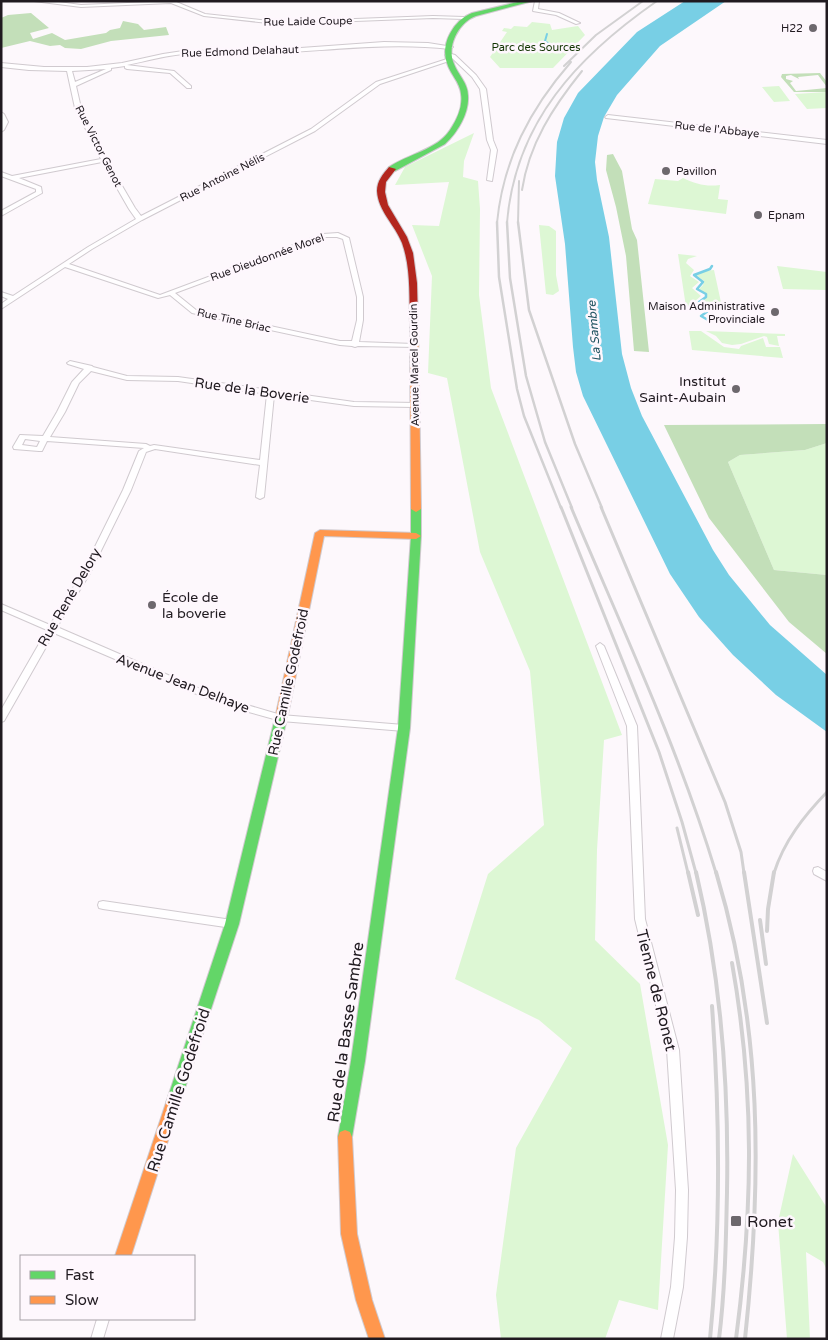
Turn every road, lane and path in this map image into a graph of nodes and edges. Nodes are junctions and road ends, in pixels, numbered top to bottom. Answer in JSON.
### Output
{"nodes":[{"id":1,"x":36,"y":1,"type":"edge"},
{"id":2,"x":114,"y":1,"type":"edge"},
{"id":3,"x":530,"y":1,"type":"edge"},
{"id":4,"x":537,"y":1,"type":"edge"},
{"id":5,"x":81,"y":6,"type":"junction"},
{"id":6,"x":464,"y":18,"type":"junction"},
{"id":7,"x":578,"y":23,"type":"dead end"},
{"id":8,"x":449,"y":54,"type":"junction"},
{"id":9,"x":1,"y":65,"type":"edge"},
{"id":10,"x":115,"y":66,"type":"junction"},
{"id":11,"x":69,"y":68,"type":"junction"},
{"id":12,"x":73,"y":85,"type":"junction"},
{"id":13,"x":189,"y":86,"type":"dead end"},
{"id":14,"x":1,"y":114,"type":"edge"},
{"id":15,"x":608,"y":117,"type":"dead end"},
{"id":16,"x":1,"y":130,"type":"edge"},
{"id":17,"x":827,"y":142,"type":"edge"},
{"id":18,"x":104,"y":160,"type":"junction"},
{"id":19,"x":1,"y":174,"type":"edge"},
{"id":20,"x":12,"y":178,"type":"junction"},
{"id":21,"x":490,"y":180,"type":"dead end"},
{"id":22,"x":1,"y":214,"type":"edge"},
{"id":23,"x":140,"y":219,"type":"junction"},
{"id":24,"x":65,"y":265,"type":"junction"},
{"id":25,"x":171,"y":293,"type":"junction"},
{"id":26,"x":1,"y":294,"type":"edge"},
{"id":27,"x":14,"y":299,"type":"junction"},
{"id":28,"x":1,"y":307,"type":"edge"},
{"id":29,"x":355,"y":345,"type":"junction"},
{"id":30,"x":414,"y":346,"type":"junction"},
{"id":31,"x":70,"y":363,"type":"dead end"},
{"id":32,"x":90,"y":367,"type":"junction"},
{"id":33,"x":271,"y":392,"type":"junction"},
{"id":34,"x":414,"y":405,"type":"junction"},
{"id":35,"x":148,"y":449,"type":"junction"},
{"id":36,"x":264,"y":463,"type":"junction"},
{"id":37,"x":260,"y":497,"type":"dead end"},
{"id":38,"x":416,"y":536,"type":"junction"},
{"id":39,"x":1,"y":607,"type":"edge"},
{"id":40,"x":51,"y":629,"type":"junction"},
{"id":41,"x":600,"y":646,"type":"dead end"},
{"id":42,"x":281,"y":718,"type":"junction"},
{"id":43,"x":1,"y":719,"type":"edge"},
{"id":44,"x":404,"y":728,"type":"junction"},
{"id":45,"x":103,"y":905,"type":"dead end"},
{"id":46,"x":232,"y":924,"type":"junction"},
{"id":47,"x":124,"y":1255,"type":"edge"},
{"id":48,"x":103,"y":1320,"type":"edge"},
{"id":49,"x":96,"y":1339,"type":"edge"},
{"id":50,"x":377,"y":1339,"type":"edge"},
{"id":51,"x":667,"y":1339,"type":"edge"}],
"edges":[{"from":1,"to":5,"type":"street","name":"Rue Laide Coupe"},
{"from":2,"to":5,"type":"street"},
{"from":3,"to":6,"type":"street"},
{"from":4,"to":7,"type":"street"},
{"from":5,"to":6,"type":"street","name":"Rue Laide Coupe"},
{"from":6,"to":8,"type":"street"},
{"from":8,"to":10,"type":"street","name":"Rue Edmond Delahaut"},
{"from":8,"to":21,"type":"street"},
{"from":8,"to":23,"type":"street","name":"Rue Antoine Nélis"},
{"from":8,"to":30,"type":"street","name":"Avenue Marcel Gourdin"},
{"from":9,"to":11,"type":"street","name":"Rue Edmond Delahaut"},
{"from":10,"to":11,"type":"street","name":"Rue Edmond Delahaut"},
{"from":10,"to":12,"type":"street"},
{"from":10,"to":13,"type":"street"},
{"from":11,"to":12,"type":"street","name":"Rue Victor Genot"},
{"from":12,"to":18,"type":"street","name":"Rue Victor Genot"},
{"from":14,"to":16,"type":"street"},
{"from":15,"to":17,"type":"street","name":"Rue de l'Abbaye"},
{"from":18,"to":20,"type":"street"},
{"from":18,"to":23,"type":"street","name":"Rue Victor Genot"},
{"from":19,"to":20,"type":"street"},
{"from":20,"to":22,"type":"street"},
{"from":23,"to":24,"type":"street","name":"Rue Antoine Nélis"},
{"from":24,"to":25,"type":"street"},
{"from":24,"to":27,"type":"street","name":"Rue Antoine Nélis"},
{"from":25,"to":29,"type":"street","name":"Rue Tine Briac"},
{"from":25,"to":29,"type":"street","name":"Rue Dieudonnée Morel"},
{"from":26,"to":27,"type":"street"},
{"from":27,"to":28,"type":"street","name":"Rue Antoine Nélis"},
{"from":29,"to":30,"type":"street","name":"Rue Tine Briac"},
{"from":30,"to":34,"type":"street","name":"Avenue Marcel Gourdin"},
{"from":31,"to":32,"type":"street","name":"Rue de la Boverie"},
{"from":32,"to":33,"type":"street","name":"Rue de la Boverie"},
{"from":32,"to":35,"type":"street"},
{"from":33,"to":34,"type":"street","name":"Rue de la Boverie"},
{"from":33,"to":36,"type":"street"},
{"from":34,"to":38,"type":"street","name":"Avenue Marcel Gourdin"},
{"from":35,"to":36,"type":"street"},
{"from":35,"to":40,"type":"street","name":"Rue René Delory"},
{"from":36,"to":37,"type":"street"},
{"from":38,"to":42,"type":"street","name":"Rue Camille Godefroid"},
{"from":38,"to":44,"type":"street","name":"Avenue Marcel Gourdin"},
{"from":39,"to":40,"type":"street","name":"Avenue Jean Delhaye"},
{"from":40,"to":42,"type":"street","name":"Avenue Jean Delhaye"},
{"from":40,"to":43,"type":"street","name":"Rue René Delory"},
{"from":41,"to":51,"type":"street","name":"Tienne de Ronet"},
{"from":42,"to":44,"type":"street","name":"Avenue Jean Delhaye"},
{"from":42,"to":46,"type":"street","name":"Rue Camille Godefroid"},
{"from":44,"to":50,"type":"street","name":"Rue de la Basse Sambre"},
{"from":45,"to":46,"type":"street"},
{"from":46,"to":47,"type":"street","name":"Rue Camille Godefroid"},
{"from":48,"to":49,"type":"street"}]}
